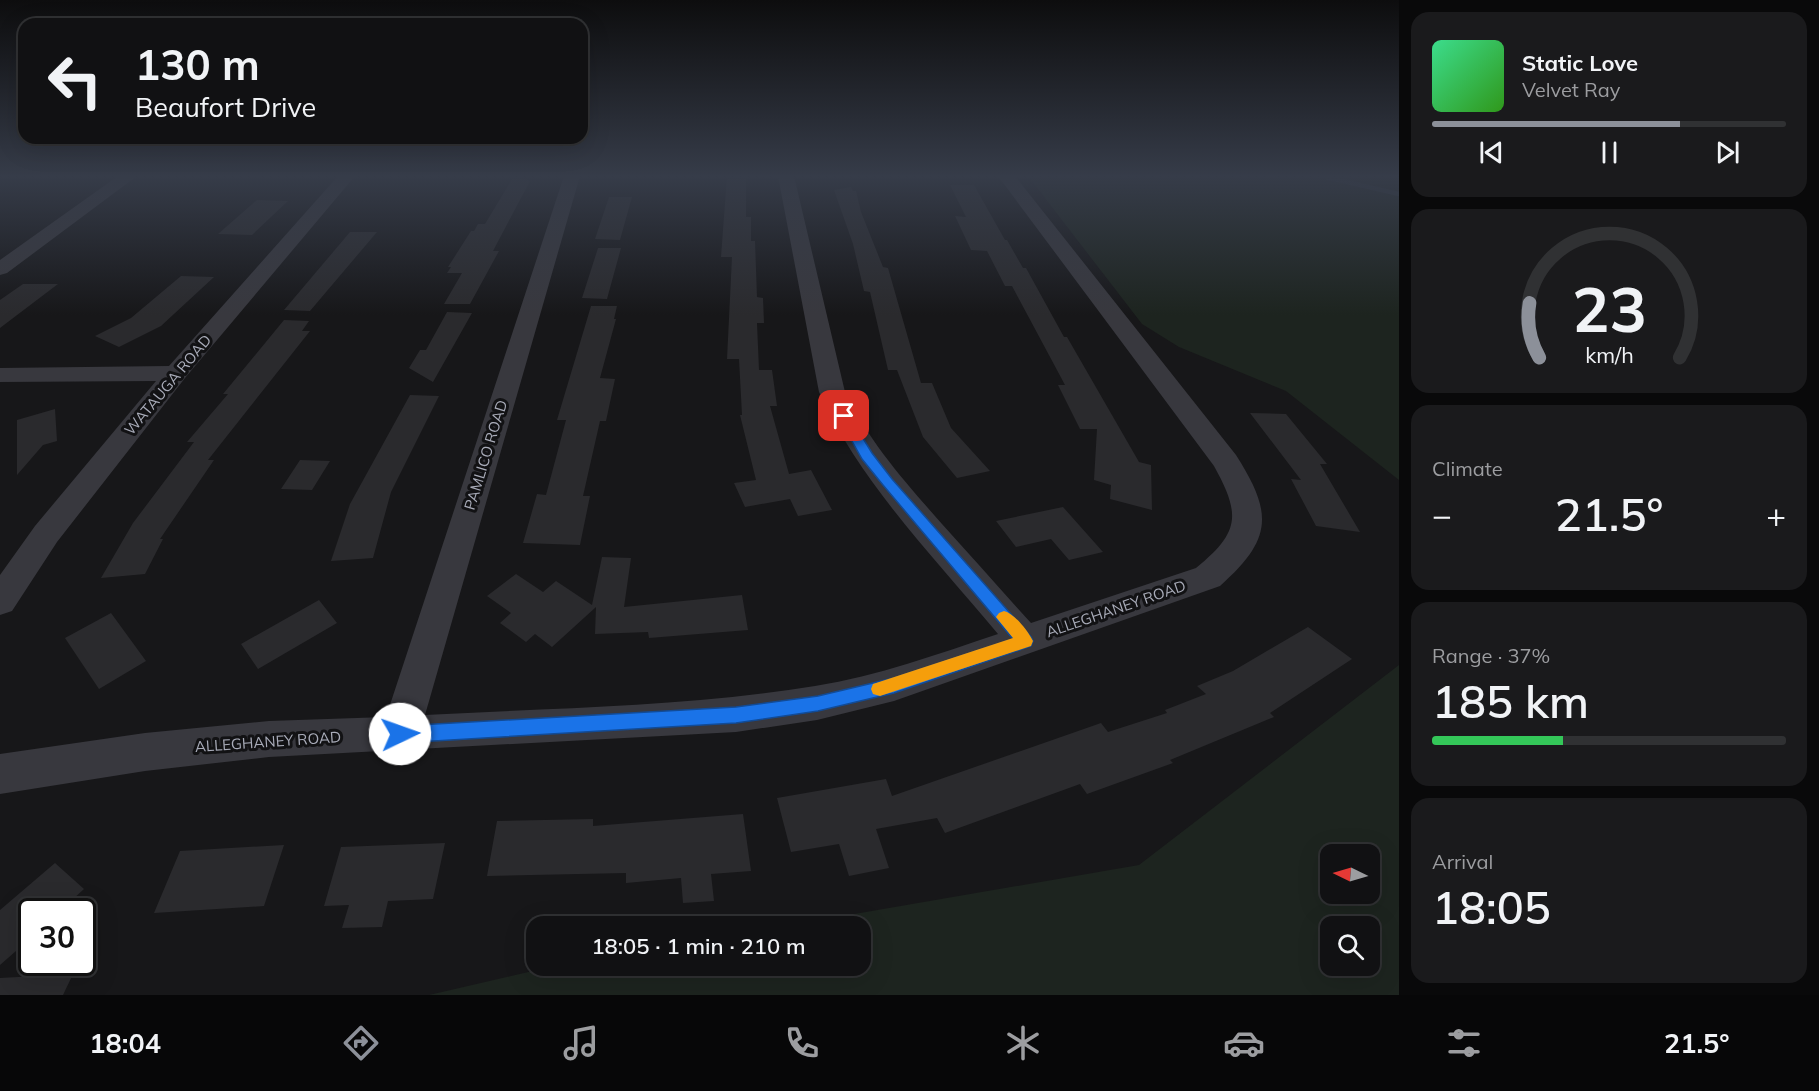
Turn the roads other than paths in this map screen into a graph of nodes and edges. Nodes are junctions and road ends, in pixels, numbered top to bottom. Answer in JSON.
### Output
{"nodes":[{"id":1,"x":65,"y":222,"type":"edge"},
{"id":2,"x":307,"y":222,"type":"edge"},
{"id":3,"x":558,"y":222,"type":"edge"},
{"id":4,"x":796,"y":222,"type":"edge"},
{"id":5,"x":1042,"y":222,"type":"edge"},
{"id":6,"x":0,"y":269,"type":"edge"},
{"id":7,"x":176,"y":373,"type":"junction"},
{"id":8,"x":0,"y":375,"type":"edge"},
{"id":9,"x":0,"y":602,"type":"edge"},
{"id":10,"x":1025,"y":641,"type":"junction"},
{"id":11,"x":400,"y":734,"type":"junction"},
{"id":12,"x":0,"y":774,"type":"edge"}],
"edges":[{"from":1,"to":6,"type":"street"},
{"from":2,"to":7,"type":"street","name":"WATAUGA ROAD"},
{"from":3,"to":11,"type":"street","name":"PAMLICO ROAD"},
{"from":4,"to":10,"type":"street"},
{"from":5,"to":10,"type":"street","name":"ALLEGHANEY ROAD"},
{"from":7,"to":8,"type":"street"},
{"from":7,"to":9,"type":"street","name":"WATAUGA ROAD"},
{"from":10,"to":11,"type":"street","name":"ALLEGHANEY ROAD"},
{"from":11,"to":12,"type":"street","name":"ALLEGHANEY ROAD"}]}
